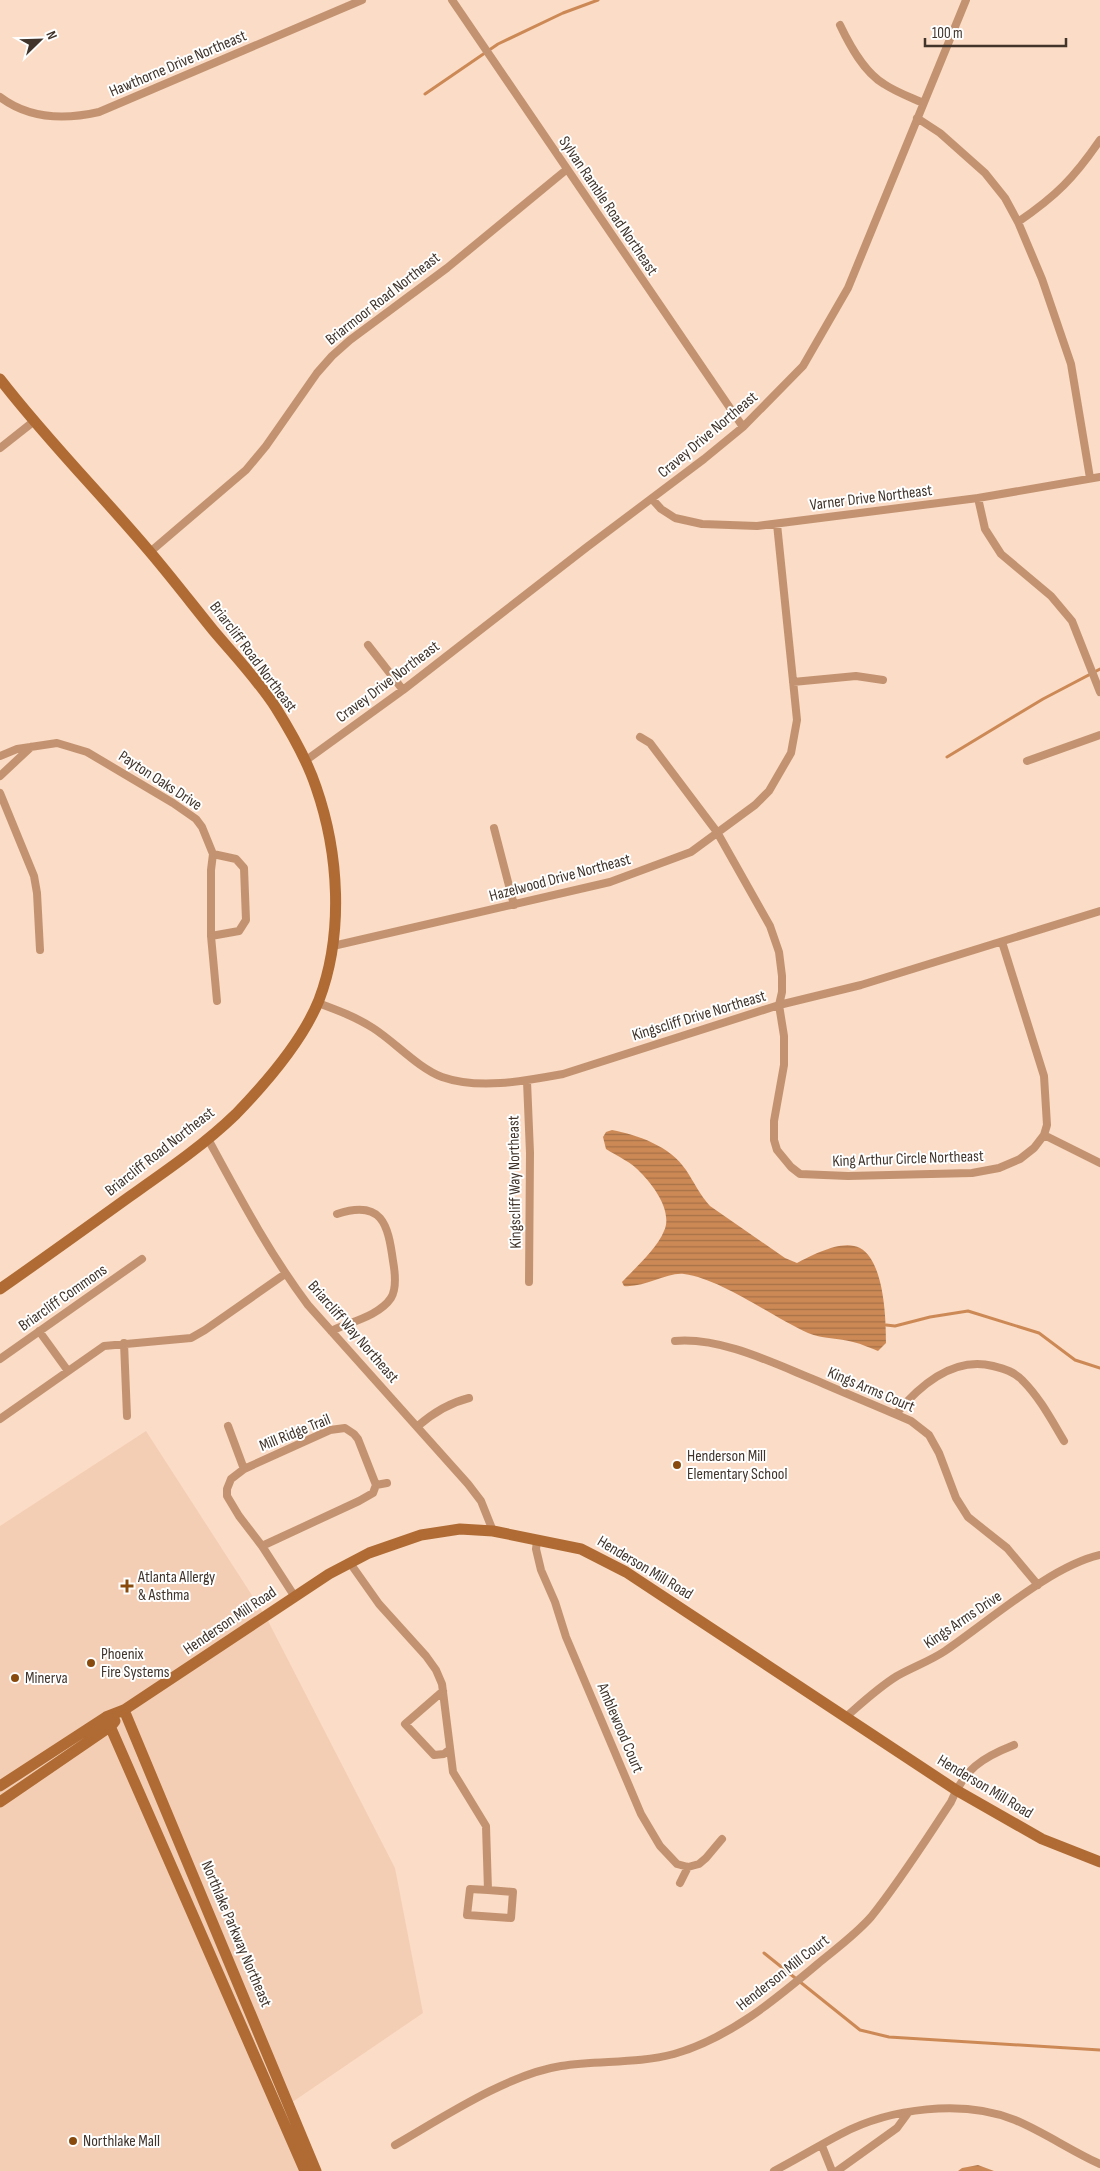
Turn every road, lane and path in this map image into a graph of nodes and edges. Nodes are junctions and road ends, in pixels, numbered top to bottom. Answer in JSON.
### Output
{"nodes":[{"id":1,"x":362,"y":0,"type":"edge"},
{"id":2,"x":452,"y":0,"type":"edge"},
{"id":3,"x":966,"y":0,"type":"edge"},
{"id":4,"x":840,"y":25,"type":"dead end"},
{"id":5,"x":0,"y":97,"type":"edge"},
{"id":6,"x":923,"y":103,"type":"junction"},
{"id":7,"x":918,"y":118,"type":"junction"},
{"id":8,"x":1100,"y":140,"type":"edge"},
{"id":9,"x":566,"y":170,"type":"junction"},
{"id":10,"x":1018,"y":222,"type":"junction"},
{"id":11,"x":0,"y":379,"type":"edge"},
{"id":12,"x":33,"y":422,"type":"junction"},
{"id":13,"x":743,"y":427,"type":"junction"},
{"id":14,"x":0,"y":448,"type":"edge"},
{"id":15,"x":1100,"y":477,"type":"edge"},
{"id":16,"x":1090,"y":478,"type":"junction"},
{"id":17,"x":978,"y":498,"type":"junction"},
{"id":18,"x":652,"y":499,"type":"junction"},
{"id":19,"x":777,"y":524,"type":"junction"},
{"id":20,"x":150,"y":552,"type":"junction"},
{"id":21,"x":368,"y":645,"type":"dead end"},
{"id":22,"x":882,"y":680,"type":"dead end"},
{"id":23,"x":793,"y":682,"type":"junction"},
{"id":24,"x":403,"y":690,"type":"junction"},
{"id":25,"x":1100,"y":692,"type":"edge"},
{"id":26,"x":1100,"y":735,"type":"edge"},
{"id":27,"x":640,"y":737,"type":"dead end"},
{"id":28,"x":31,"y":747,"type":"junction"},
{"id":29,"x":0,"y":756,"type":"edge"},
{"id":30,"x":305,"y":761,"type":"junction"},
{"id":31,"x":1028,"y":761,"type":"dead end"},
{"id":32,"x":0,"y":776,"type":"edge"},
{"id":33,"x":0,"y":794,"type":"edge"},
{"id":34,"x":494,"y":828,"type":"dead end"},
{"id":35,"x":717,"y":832,"type":"junction"},
{"id":36,"x":213,"y":854,"type":"junction"},
{"id":37,"x":514,"y":905,"type":"junction"},
{"id":38,"x":1100,"y":911,"type":"edge"},
{"id":39,"x":211,"y":936,"type":"junction"},
{"id":40,"x":1002,"y":942,"type":"junction"},
{"id":41,"x":333,"y":946,"type":"junction"},
{"id":42,"x":40,"y":950,"type":"dead end"},
{"id":43,"x":217,"y":1001,"type":"dead end"},
{"id":44,"x":318,"y":1003,"type":"junction"},
{"id":45,"x":779,"y":1006,"type":"junction"},
{"id":46,"x":527,"y":1081,"type":"junction"},
{"id":47,"x":1044,"y":1135,"type":"junction"},
{"id":48,"x":208,"y":1139,"type":"junction"},
{"id":49,"x":1100,"y":1163,"type":"edge"},
{"id":50,"x":337,"y":1214,"type":"dead end"},
{"id":51,"x":142,"y":1259,"type":"dead end"},
{"id":52,"x":285,"y":1274,"type":"junction"},
{"id":53,"x":529,"y":1282,"type":"dead end"},
{"id":54,"x":0,"y":1290,"type":"edge"},
{"id":55,"x":39,"y":1331,"type":"junction"},
{"id":56,"x":331,"y":1331,"type":"junction"},
{"id":57,"x":675,"y":1341,"type":"dead end"},
{"id":58,"x":124,"y":1343,"type":"junction"},
{"id":59,"x":0,"y":1359,"type":"edge"},
{"id":60,"x":68,"y":1371,"type":"junction"},
{"id":61,"x":469,"y":1398,"type":"dead end"},
{"id":62,"x":896,"y":1414,"type":"junction"},
{"id":63,"x":127,"y":1416,"type":"dead end"},
{"id":64,"x":0,"y":1419,"type":"edge"},
{"id":65,"x":228,"y":1426,"type":"dead end"},
{"id":66,"x":418,"y":1426,"type":"junction"},
{"id":67,"x":1064,"y":1441,"type":"dead end"},
{"id":68,"x":244,"y":1469,"type":"junction"},
{"id":69,"x":387,"y":1483,"type":"dead end"},
{"id":70,"x":376,"y":1485,"type":"junction"},
{"id":71,"x":493,"y":1531,"type":"junction"},
{"id":72,"x":538,"y":1541,"type":"junction"},
{"id":73,"x":262,"y":1546,"type":"junction"},
{"id":74,"x":1100,"y":1555,"type":"edge"},
{"id":75,"x":350,"y":1563,"type":"junction"},
{"id":76,"x":1038,"y":1586,"type":"junction"},
{"id":77,"x":295,"y":1597,"type":"junction"},
{"id":78,"x":443,"y":1691,"type":"junction"},
{"id":79,"x":124,"y":1710,"type":"junction"},
{"id":80,"x":847,"y":1716,"type":"junction"},
{"id":81,"x":109,"y":1722,"type":"junction"},
{"id":82,"x":1014,"y":1745,"type":"dead end"},
{"id":83,"x":450,"y":1749,"type":"junction"},
{"id":84,"x":0,"y":1786,"type":"edge"},
{"id":85,"x":956,"y":1790,"type":"junction"},
{"id":86,"x":0,"y":1802,"type":"edge"},
{"id":87,"x":722,"y":1839,"type":"dead end"},
{"id":88,"x":1100,"y":1862,"type":"edge"},
{"id":89,"x":688,"y":1867,"type":"junction"},
{"id":90,"x":680,"y":1883,"type":"dead end"},
{"id":91,"x":488,"y":1890,"type":"junction"},
{"id":92,"x":908,"y":2112,"type":"junction"},
{"id":93,"x":395,"y":2145,"type":"dead end"},
{"id":94,"x":822,"y":2146,"type":"junction"},
{"id":95,"x":1100,"y":2164,"type":"edge"},
{"id":96,"x":305,"y":2171,"type":"edge"},
{"id":97,"x":316,"y":2171,"type":"edge"},
{"id":98,"x":774,"y":2171,"type":"edge"},
{"id":99,"x":832,"y":2171,"type":"edge"},
{"id":100,"x":837,"y":2171,"type":"edge"}],
"edges":[{"from":1,"to":5,"type":"street","name":"Hawthorne Drive Northeast"},
{"from":2,"to":9,"type":"street","name":"Sylvan Ramble Road Northeast"},
{"from":3,"to":6,"type":"street","name":"Cravey Drive Northeast"},
{"from":4,"to":6,"type":"street"},
{"from":6,"to":7,"type":"street","name":"Cravey Drive Northeast"},
{"from":7,"to":10,"type":"street"},
{"from":7,"to":13,"type":"street","name":"Cravey Drive Northeast"},
{"from":8,"to":10,"type":"street"},
{"from":9,"to":13,"type":"street","name":"Sylvan Ramble Road Northeast"},
{"from":9,"to":20,"type":"street","name":"Briarmoor Road Northeast"},
{"from":10,"to":16,"type":"street"},
{"from":11,"to":12,"type":"street","name":"Briarcliff Road Northeast"},
{"from":12,"to":14,"type":"street"},
{"from":12,"to":20,"type":"street","name":"Briarcliff Road Northeast"},
{"from":13,"to":18,"type":"street","name":"Cravey Drive Northeast"},
{"from":15,"to":16,"type":"street","name":"Varner Drive Northeast"},
{"from":16,"to":17,"type":"street","name":"Varner Drive Northeast"},
{"from":17,"to":19,"type":"street","name":"Varner Drive Northeast"},
{"from":17,"to":25,"type":"street"},
{"from":18,"to":19,"type":"street","name":"Varner Drive Northeast"},
{"from":18,"to":24,"type":"street","name":"Cravey Drive Northeast"},
{"from":19,"to":23,"type":"street","name":"Hazelwood Drive Northeast"},
{"from":20,"to":30,"type":"street","name":"Briarcliff Road Northeast"},
{"from":21,"to":24,"type":"street"},
{"from":22,"to":23,"type":"street"},
{"from":23,"to":35,"type":"street","name":"Hazelwood Drive Northeast"},
{"from":24,"to":30,"type":"street","name":"Cravey Drive Northeast"},
{"from":26,"to":31,"type":"street"},
{"from":27,"to":35,"type":"street"},
{"from":28,"to":29,"type":"street","name":"Payton Oaks Drive"},
{"from":28,"to":32,"type":"street"},
{"from":28,"to":36,"type":"street","name":"Payton Oaks Drive"},
{"from":30,"to":41,"type":"street","name":"Briarcliff Road Northeast"},
{"from":33,"to":42,"type":"street"},
{"from":34,"to":37,"type":"street"},
{"from":35,"to":37,"type":"street","name":"Hazelwood Drive Northeast"},
{"from":35,"to":45,"type":"street"},
{"from":36,"to":39,"type":"street","name":"Payton Oaks Drive"},
{"from":36,"to":39,"type":"street"},
{"from":37,"to":41,"type":"street","name":"Hazelwood Drive Northeast"},
{"from":38,"to":40,"type":"street","name":"Kingscliff Drive Northeast"},
{"from":39,"to":43,"type":"street","name":"Payton Oaks Drive"},
{"from":40,"to":45,"type":"street","name":"Kingscliff Drive Northeast"},
{"from":40,"to":47,"type":"street"},
{"from":41,"to":44,"type":"street","name":"Briarcliff Road Northeast"},
{"from":44,"to":46,"type":"street","name":"Kingscliff Drive Northeast"},
{"from":44,"to":48,"type":"street","name":"Briarcliff Road Northeast"},
{"from":45,"to":46,"type":"street","name":"Kingscliff Drive Northeast"},
{"from":45,"to":47,"type":"street","name":"King Arthur Circle Northeast"},
{"from":46,"to":53,"type":"street","name":"Kingscliff Way Northeast"},
{"from":47,"to":49,"type":"street"},
{"from":48,"to":52,"type":"street","name":"Briarcliff Way Northeast"},
{"from":48,"to":54,"type":"street","name":"Briarcliff Road Northeast"},
{"from":50,"to":56,"type":"street"},
{"from":51,"to":55,"type":"street","name":"Briarcliff Commons"},
{"from":52,"to":56,"type":"street","name":"Briarcliff Way Northeast"},
{"from":52,"to":58,"type":"street"},
{"from":55,"to":59,"type":"street","name":"Briarcliff Commons"},
{"from":55,"to":60,"type":"street"},
{"from":56,"to":66,"type":"street","name":"Briarcliff Way Northeast"},
{"from":57,"to":62,"type":"street","name":"Kings Arms Court"},
{"from":58,"to":60,"type":"street"},
{"from":58,"to":63,"type":"street"},
{"from":60,"to":64,"type":"street"},
{"from":61,"to":66,"type":"street"},
{"from":62,"to":67,"type":"street"},
{"from":62,"to":76,"type":"street","name":"Kings Arms Court"},
{"from":65,"to":68,"type":"street"},
{"from":66,"to":71,"type":"street","name":"Briarcliff Way Northeast"},
{"from":68,"to":70,"type":"street","name":"Mill Ridge Trail"},
{"from":68,"to":73,"type":"street","name":"Mill Ridge Trail"},
{"from":69,"to":70,"type":"street"},
{"from":70,"to":73,"type":"street"},
{"from":71,"to":72,"type":"street","name":"Henderson Mill Road"},
{"from":71,"to":75,"type":"street","name":"Henderson Mill Road"},
{"from":72,"to":80,"type":"street","name":"Henderson Mill Road"},
{"from":72,"to":89,"type":"street","name":"Amblewood Court"},
{"from":73,"to":77,"type":"street","name":"Mill Ridge Trail"},
{"from":74,"to":76,"type":"street","name":"Kings Arms Drive"},
{"from":75,"to":77,"type":"street","name":"Henderson Mill Road"},
{"from":75,"to":78,"type":"street"},
{"from":76,"to":80,"type":"street","name":"Kings Arms Drive"},
{"from":77,"to":79,"type":"street","name":"Henderson Mill Road"},
{"from":78,"to":83,"type":"street"},
{"from":78,"to":83,"type":"street"},
{"from":79,"to":81,"type":"street","name":"Henderson Mill Road"},
{"from":79,"to":97,"type":"street","name":"Northlake Parkway Northeast"},
{"from":80,"to":85,"type":"street","name":"Henderson Mill Road"},
{"from":81,"to":84,"type":"street","name":"Henderson Mill Road"},
{"from":81,"to":86,"type":"street","name":"Henderson Mill Road"},
{"from":81,"to":96,"type":"street","name":"Northlake Parkway Northeast"},
{"from":82,"to":85,"type":"street","name":"Henderson Mill Court"},
{"from":83,"to":91,"type":"street"},
{"from":85,"to":88,"type":"street","name":"Henderson Mill Road"},
{"from":85,"to":93,"type":"street","name":"Henderson Mill Court"},
{"from":87,"to":89,"type":"street"},
{"from":89,"to":90,"type":"street"},
{"from":91,"to":91,"type":"street"},
{"from":92,"to":94,"type":"street"},
{"from":92,"to":95,"type":"street"},
{"from":92,"to":100,"type":"street"},
{"from":94,"to":98,"type":"street"},
{"from":94,"to":99,"type":"street"}]}
